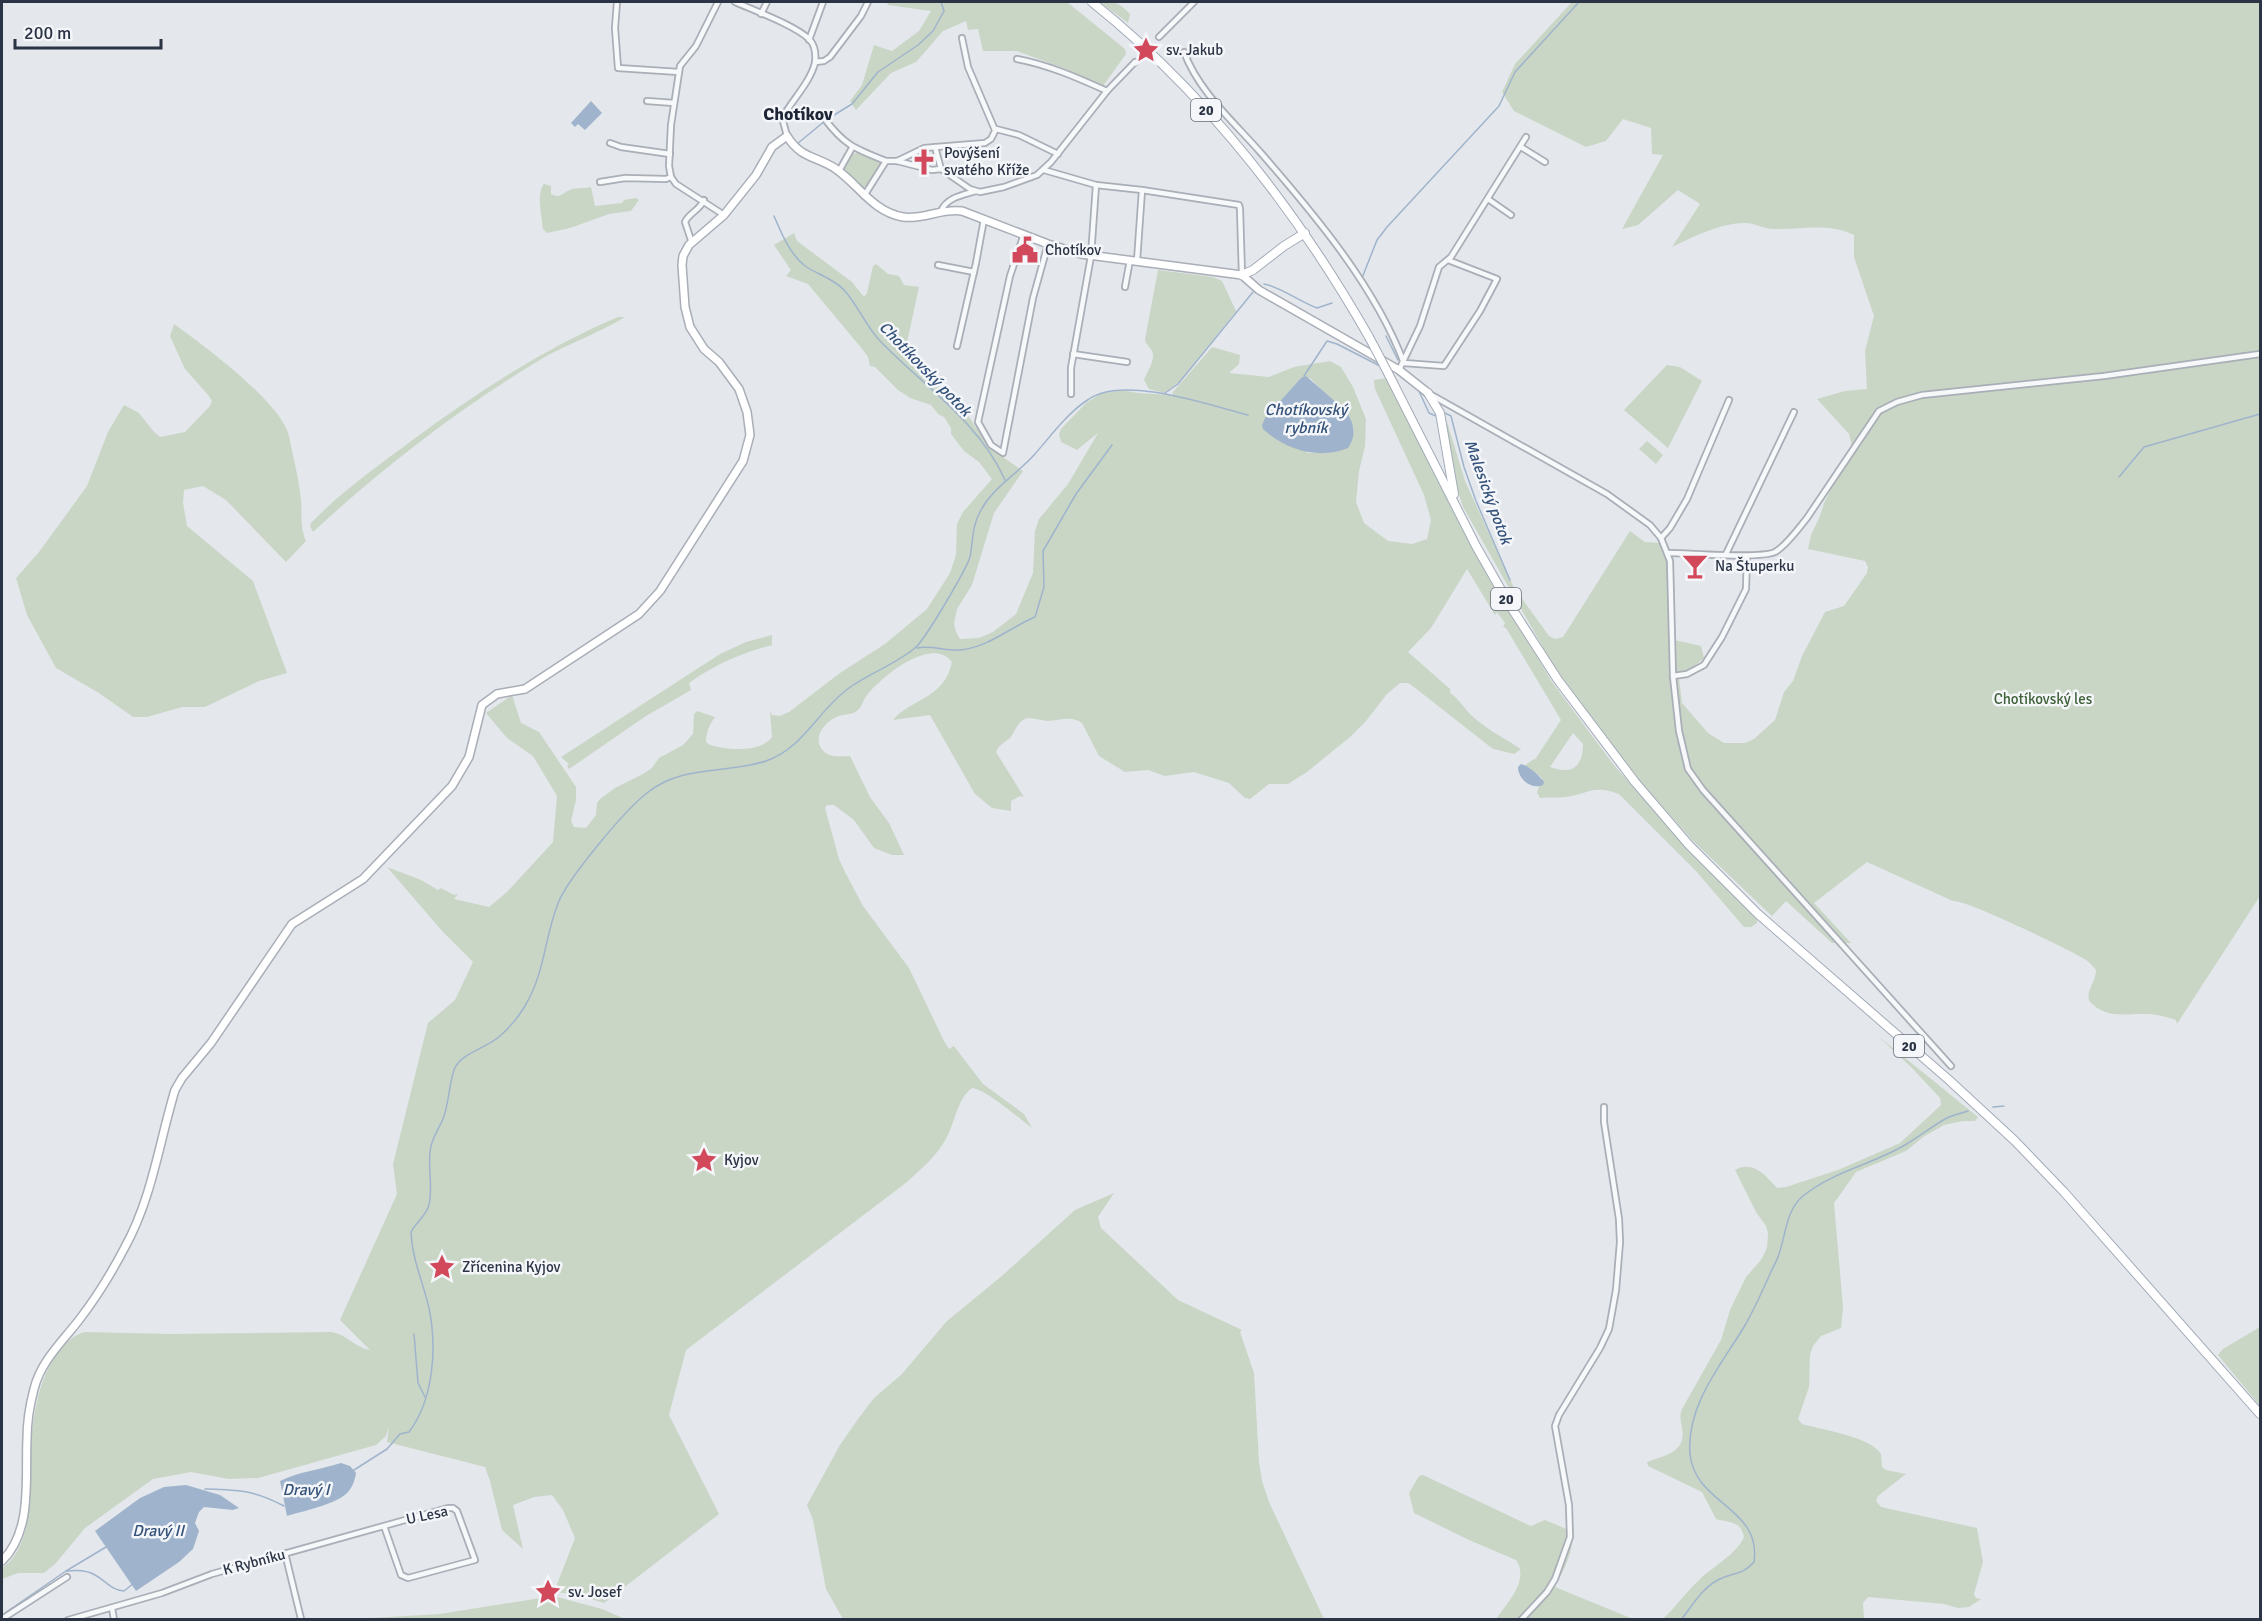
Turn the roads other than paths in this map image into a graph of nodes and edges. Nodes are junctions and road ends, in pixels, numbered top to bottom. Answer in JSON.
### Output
{"nodes":[{"id":1,"x":617,"y":2,"type":"edge"},
{"id":2,"x":718,"y":2,"type":"edge"},
{"id":3,"x":735,"y":2,"type":"edge"},
{"id":4,"x":767,"y":2,"type":"edge"},
{"id":5,"x":823,"y":2,"type":"edge"},
{"id":6,"x":868,"y":2,"type":"edge"},
{"id":7,"x":1092,"y":2,"type":"edge"},
{"id":8,"x":1194,"y":2,"type":"edge"},
{"id":9,"x":761,"y":14,"type":"junction"},
{"id":10,"x":962,"y":38,"type":"dead end"},
{"id":11,"x":1159,"y":38,"type":"dead end"},
{"id":12,"x":809,"y":40,"type":"junction"},
{"id":13,"x":1184,"y":52,"type":"dead end"},
{"id":14,"x":1017,"y":59,"type":"dead end"},
{"id":15,"x":815,"y":62,"type":"junction"},
{"id":16,"x":1135,"y":62,"type":"dead end"},
{"id":17,"x":679,"y":72,"type":"junction"},
{"id":18,"x":1107,"y":91,"type":"junction"},
{"id":19,"x":647,"y":101,"type":"dead end"},
{"id":20,"x":674,"y":103,"type":"junction"},
{"id":21,"x":826,"y":120,"type":"dead end"},
{"id":22,"x":995,"y":130,"type":"junction"},
{"id":23,"x":1526,"y":137,"type":"dead end"},
{"id":24,"x":610,"y":142,"type":"dead end"},
{"id":25,"x":792,"y":142,"type":"junction"},
{"id":26,"x":935,"y":147,"type":"junction"},
{"id":27,"x":1521,"y":147,"type":"junction"},
{"id":28,"x":852,"y":148,"type":"junction"},
{"id":29,"x":670,"y":154,"type":"junction"},
{"id":30,"x":1058,"y":154,"type":"junction"},
{"id":31,"x":897,"y":160,"type":"junction"},
{"id":32,"x":886,"y":161,"type":"junction"},
{"id":33,"x":1545,"y":162,"type":"dead end"},
{"id":34,"x":941,"y":169,"type":"junction"},
{"id":35,"x":1044,"y":170,"type":"junction"},
{"id":36,"x":839,"y":171,"type":"junction"},
{"id":37,"x":671,"y":177,"type":"junction"},
{"id":38,"x":600,"y":182,"type":"dead end"},
{"id":39,"x":1096,"y":185,"type":"junction"},
{"id":40,"x":1142,"y":190,"type":"junction"},
{"id":41,"x":976,"y":191,"type":"junction"},
{"id":42,"x":864,"y":196,"type":"junction"},
{"id":43,"x":1488,"y":199,"type":"junction"},
{"id":44,"x":704,"y":201,"type":"junction"},
{"id":45,"x":941,"y":211,"type":"junction"},
{"id":46,"x":724,"y":215,"type":"junction"},
{"id":47,"x":1511,"y":215,"type":"dead end"},
{"id":48,"x":984,"y":219,"type":"junction"},
{"id":49,"x":1305,"y":233,"type":"junction"},
{"id":50,"x":1024,"y":234,"type":"junction"},
{"id":51,"x":692,"y":243,"type":"junction"},
{"id":52,"x":1048,"y":244,"type":"junction"},
{"id":53,"x":1091,"y":256,"type":"junction"},
{"id":54,"x":1448,"y":260,"type":"junction"},
{"id":55,"x":1133,"y":261,"type":"junction"},
{"id":56,"x":938,"y":265,"type":"dead end"},
{"id":57,"x":974,"y":272,"type":"junction"},
{"id":58,"x":1242,"y":275,"type":"junction"},
{"id":59,"x":1125,"y":287,"type":"dead end"},
{"id":60,"x":957,"y":346,"type":"dead end"},
{"id":61,"x":1073,"y":354,"type":"junction"},
{"id":62,"x":2260,"y":354,"type":"edge"},
{"id":63,"x":1127,"y":362,"type":"dead end"},
{"id":64,"x":1404,"y":363,"type":"junction"},
{"id":65,"x":1399,"y":370,"type":"junction"},
{"id":66,"x":1428,"y":393,"type":"junction"},
{"id":67,"x":1071,"y":394,"type":"dead end"},
{"id":68,"x":1729,"y":400,"type":"dead end"},
{"id":69,"x":1794,"y":412,"type":"dead end"},
{"id":70,"x":1461,"y":516,"type":"junction"},
{"id":71,"x":1661,"y":538,"type":"junction"},
{"id":72,"x":1669,"y":553,"type":"junction"},
{"id":73,"x":1726,"y":554,"type":"junction"},
{"id":74,"x":1747,"y":556,"type":"junction"},
{"id":75,"x":1673,"y":676,"type":"junction"},
{"id":76,"x":1951,"y":1066,"type":"dead end"},
{"id":77,"x":1604,"y":1107,"type":"dead end"},
{"id":78,"x":2260,"y":1414,"type":"edge"},
{"id":79,"x":384,"y":1526,"type":"junction"},
{"id":80,"x":285,"y":1553,"type":"junction"},
{"id":81,"x":2,"y":1561,"type":"edge"},
{"id":82,"x":67,"y":1577,"type":"dead end"},
{"id":83,"x":112,"y":1608,"type":"junction"},
{"id":84,"x":307,"y":1608,"type":"dead end"},
{"id":85,"x":299,"y":1610,"type":"junction"},
{"id":86,"x":2,"y":1619,"type":"edge"},
{"id":87,"x":301,"y":1619,"type":"edge"},
{"id":88,"x":68,"y":1620,"type":"edge"},
{"id":89,"x":114,"y":1620,"type":"edge"},
{"id":90,"x":1521,"y":1620,"type":"edge"}],
"edges":[{"from":1,"to":17,"type":"street"},
{"from":2,"to":17,"type":"street"},
{"from":3,"to":9,"type":"street"},
{"from":4,"to":9,"type":"street"},
{"from":5,"to":12,"type":"street"},
{"from":6,"to":15,"type":"street"},
{"from":7,"to":49,"type":"main road","number":"20"},
{"from":8,"to":11,"type":"street"},
{"from":9,"to":12,"type":"street"},
{"from":10,"to":22,"type":"street"},
{"from":12,"to":15,"type":"street"},
{"from":13,"to":64,"type":"street"},
{"from":14,"to":18,"type":"street"},
{"from":15,"to":25,"type":"street"},
{"from":16,"to":18,"type":"street"},
{"from":17,"to":20,"type":"street"},
{"from":18,"to":30,"type":"street"},
{"from":19,"to":20,"type":"street"},
{"from":20,"to":29,"type":"street"},
{"from":21,"to":28,"type":"street"},
{"from":22,"to":26,"type":"street"},
{"from":22,"to":30,"type":"street"},
{"from":23,"to":27,"type":"street"},
{"from":24,"to":29,"type":"street"},
{"from":25,"to":36,"type":"street"},
{"from":25,"to":46,"type":"street"},
{"from":26,"to":31,"type":"street"},
{"from":26,"to":34,"type":"street"},
{"from":27,"to":33,"type":"street"},
{"from":27,"to":43,"type":"street"},
{"from":28,"to":32,"type":"street"},
{"from":28,"to":36,"type":"street"},
{"from":29,"to":37,"type":"street"},
{"from":30,"to":35,"type":"street"},
{"from":31,"to":32,"type":"street"},
{"from":31,"to":34,"type":"street"},
{"from":32,"to":42,"type":"street"},
{"from":34,"to":41,"type":"street"},
{"from":35,"to":39,"type":"street"},
{"from":35,"to":41,"type":"street"},
{"from":36,"to":42,"type":"street"},
{"from":37,"to":38,"type":"street"},
{"from":37,"to":44,"type":"street"},
{"from":39,"to":40,"type":"street"},
{"from":39,"to":53,"type":"street"},
{"from":40,"to":55,"type":"street"},
{"from":40,"to":58,"type":"street"},
{"from":41,"to":45,"type":"street"},
{"from":42,"to":45,"type":"street"},
{"from":43,"to":47,"type":"street"},
{"from":43,"to":54,"type":"street"},
{"from":44,"to":46,"type":"street"},
{"from":44,"to":51,"type":"street"},
{"from":45,"to":48,"type":"street"},
{"from":46,"to":51,"type":"street"},
{"from":48,"to":50,"type":"street"},
{"from":48,"to":57,"type":"street"},
{"from":49,"to":58,"type":"main road"},
{"from":49,"to":70,"type":"main road","number":"20","bridge":true},
{"from":50,"to":52,"type":"street"},
{"from":50,"to":52,"type":"street"},
{"from":51,"to":81,"type":"street"},
{"from":52,"to":53,"type":"street"},
{"from":53,"to":55,"type":"street"},
{"from":53,"to":61,"type":"street"},
{"from":54,"to":64,"type":"street"},
{"from":54,"to":64,"type":"street"},
{"from":55,"to":58,"type":"street"},
{"from":55,"to":59,"type":"street"},
{"from":56,"to":57,"type":"street"},
{"from":57,"to":60,"type":"street"},
{"from":58,"to":65,"type":"street"},
{"from":61,"to":63,"type":"street"},
{"from":61,"to":67,"type":"street"},
{"from":62,"to":74,"type":"street"},
{"from":64,"to":65,"type":"street"},
{"from":65,"to":66,"type":"street"},
{"from":66,"to":70,"type":"main road"},
{"from":66,"to":71,"type":"street"},
{"from":68,"to":71,"type":"street"},
{"from":69,"to":73,"type":"street"},
{"from":70,"to":78,"type":"main road","number":"20"},
{"from":71,"to":72,"type":"street"},
{"from":72,"to":73,"type":"street"},
{"from":72,"to":75,"type":"street"},
{"from":73,"to":74,"type":"street"},
{"from":74,"to":75,"type":"street"},
{"from":75,"to":76,"type":"street"},
{"from":77,"to":90,"type":"street"},
{"from":79,"to":79,"type":"street","name":"U Lesa"},
{"from":79,"to":80,"type":"street","name":"K Rybníku"},
{"from":80,"to":83,"type":"street","name":"K Rybníku"},
{"from":80,"to":85,"type":"street"},
{"from":82,"to":86,"type":"street"},
{"from":83,"to":88,"type":"street","name":"K Rybníku"},
{"from":83,"to":89,"type":"street"},
{"from":84,"to":85,"type":"street"},
{"from":85,"to":87,"type":"street"}]}
